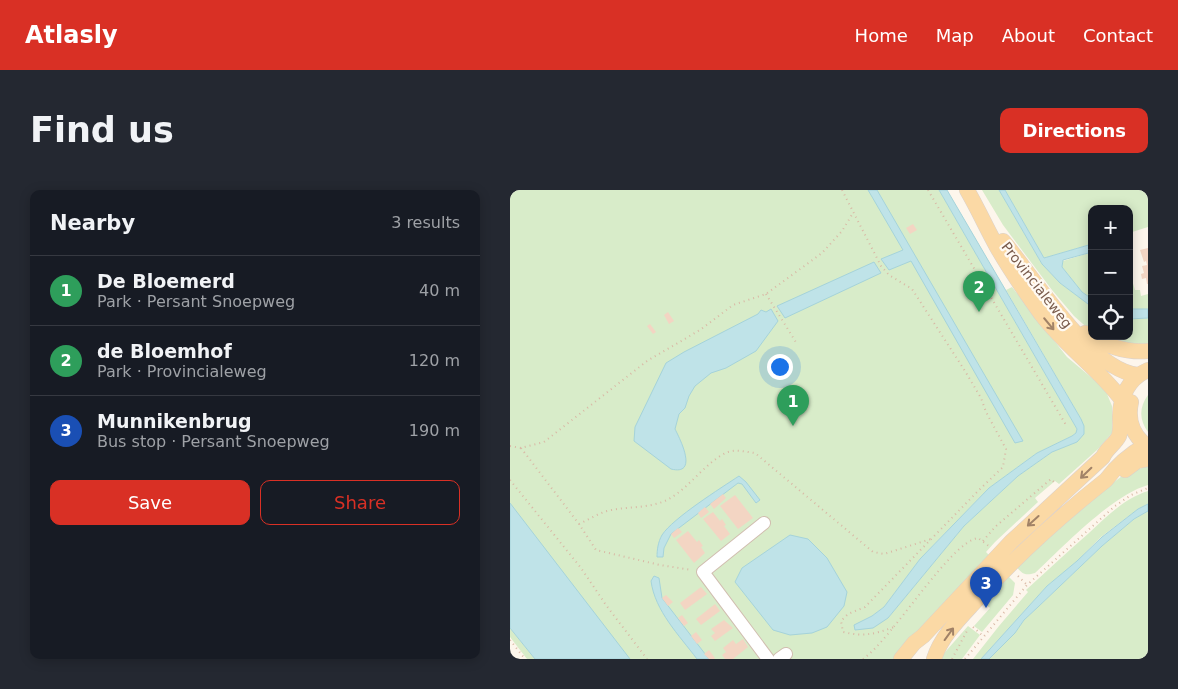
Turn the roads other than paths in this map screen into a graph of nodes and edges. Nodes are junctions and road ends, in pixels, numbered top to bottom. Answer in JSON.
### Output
{"nodes":[{"id":1,"x":967,"y":190,"type":"edge"},
{"id":2,"x":987,"y":225,"type":"junction"},
{"id":3,"x":1066,"y":322,"type":"junction"},
{"id":4,"x":1148,"y":351,"type":"edge"},
{"id":5,"x":1144,"y":375,"type":"edge"},
{"id":6,"x":1127,"y":395,"type":"junction"},
{"id":7,"x":1133,"y":430,"type":"junction"},
{"id":8,"x":1146,"y":453,"type":"edge"},
{"id":9,"x":1102,"y":458,"type":"junction"},
{"id":10,"x":764,"y":523,"type":"dead end"},
{"id":11,"x":923,"y":636,"type":"junction"},
{"id":12,"x":932,"y":656,"type":"edge"},
{"id":13,"x":768,"y":659,"type":"edge"},
{"id":14,"x":901,"y":659,"type":"edge"},
{"id":15,"x":911,"y":659,"type":"edge"}],
"edges":[{"from":1,"to":2,"type":"main road","name":"Provincialeweg"},
{"from":2,"to":3,"type":"main road","name":"Provincialeweg"},
{"from":2,"to":6,"type":"main road","name":"Provincialeweg","one_way":true},
{"from":3,"to":4,"type":"main road"},
{"from":3,"to":5,"type":"main road","name":"Provincialeweg"},
{"from":5,"to":6,"type":"main road"},
{"from":6,"to":7,"type":"main road"},
{"from":6,"to":9,"type":"main road"},
{"from":7,"to":8,"type":"main road"},
{"from":7,"to":9,"type":"main road"},
{"from":12,"to":8,"type":"main road","one_way":true},
{"from":9,"to":11,"type":"main road","one_way":true},
{"from":10,"to":13,"type":"street"},
{"from":11,"to":14,"type":"main road"},
{"from":11,"to":15,"type":"main road"}]}
